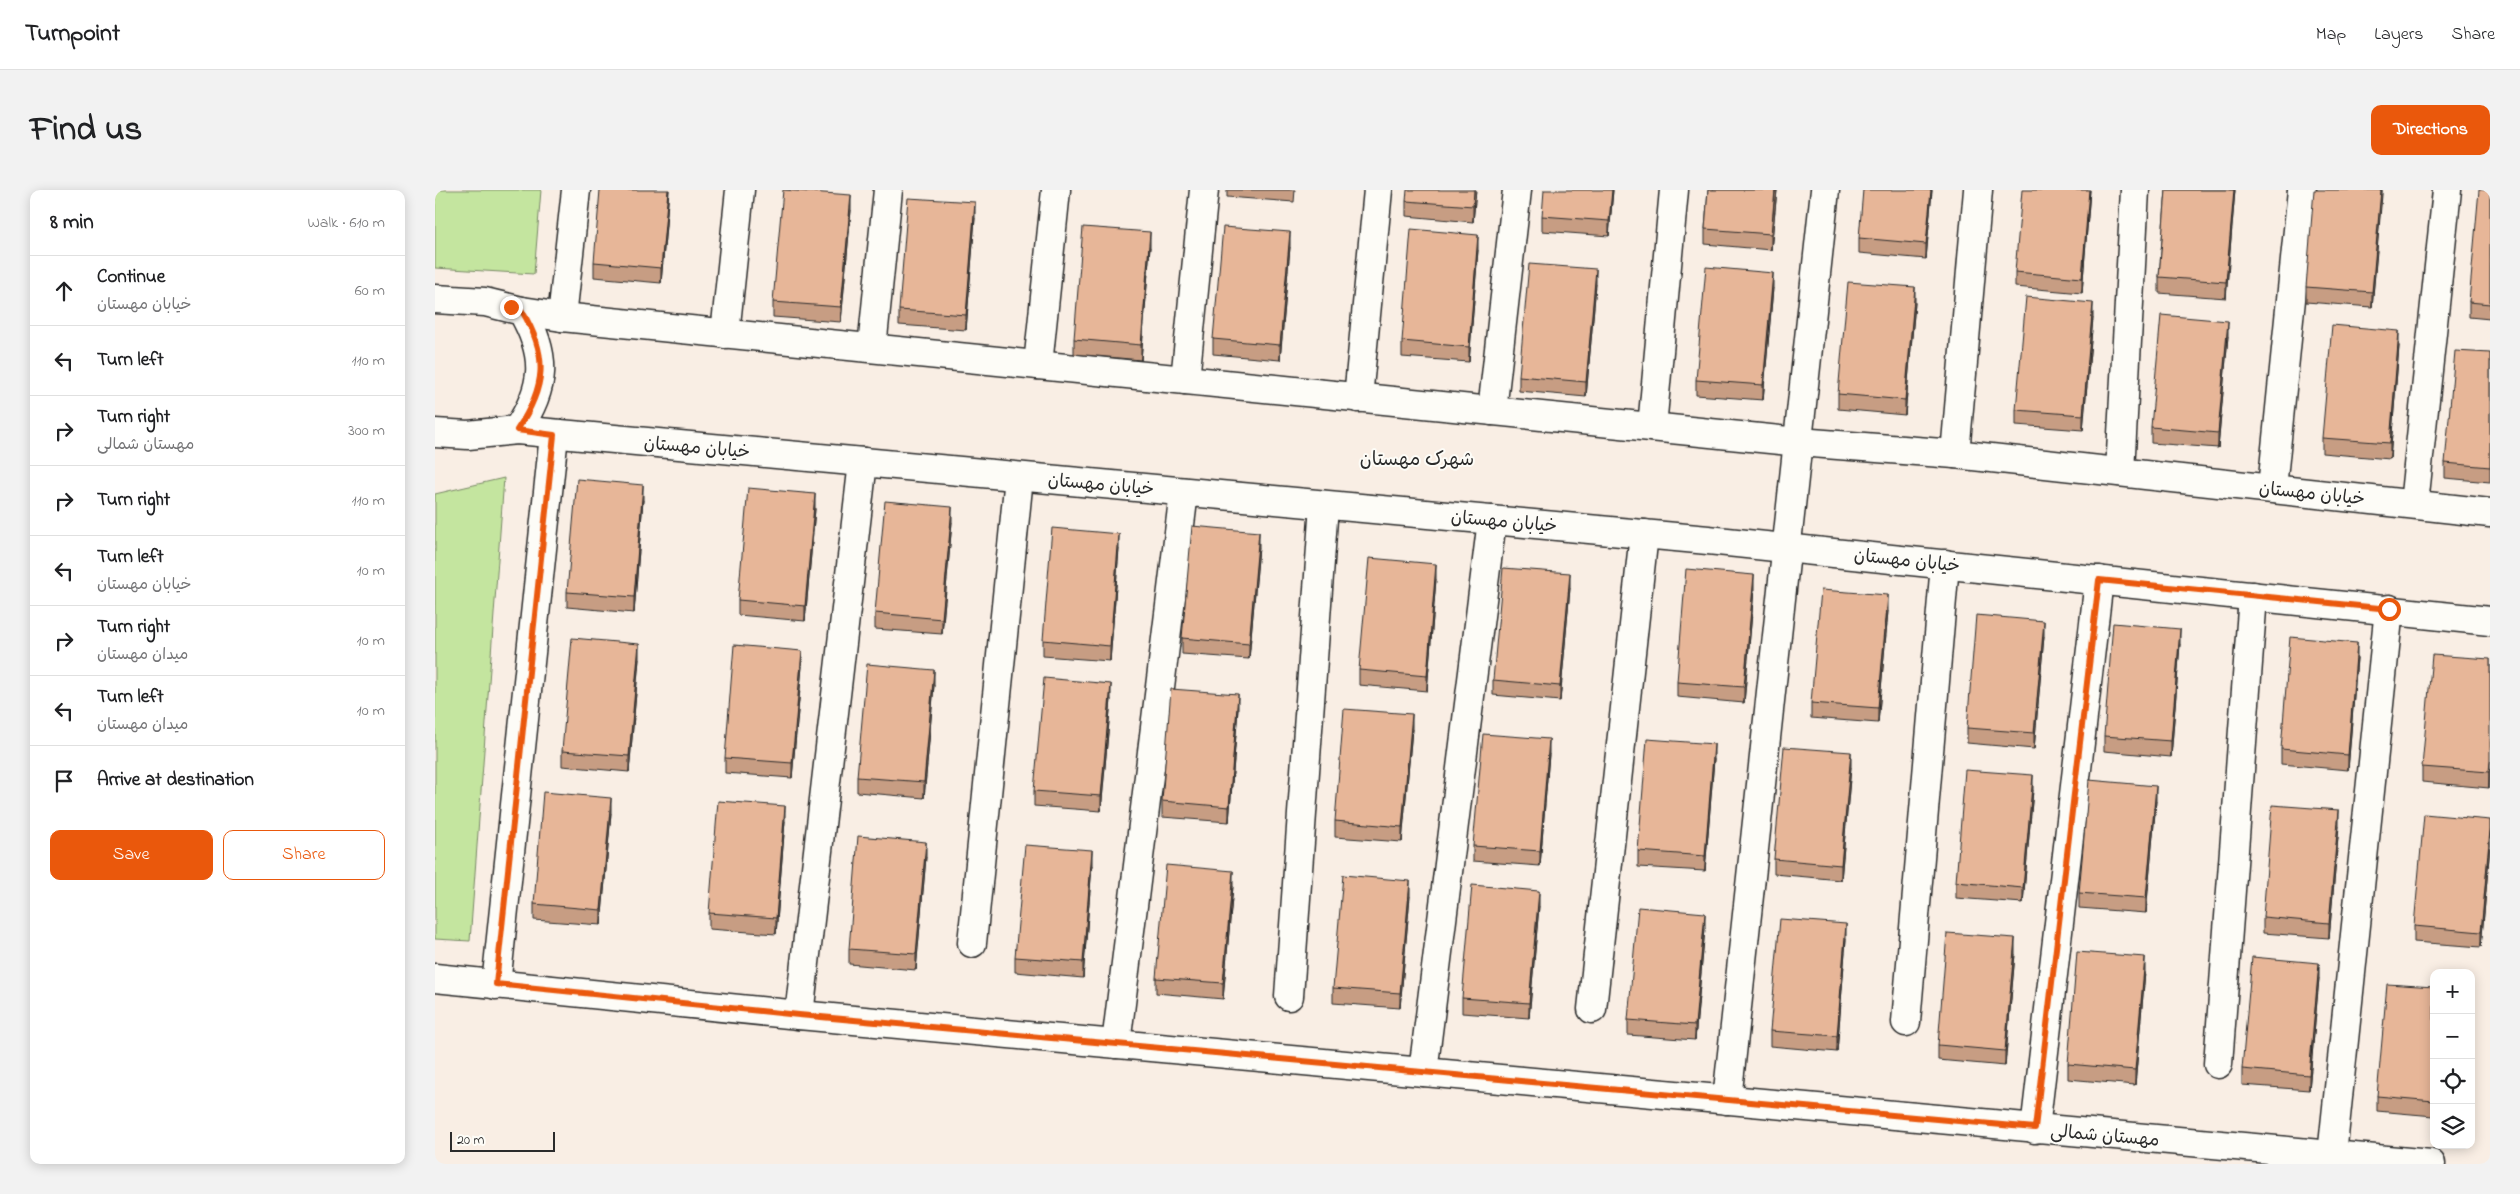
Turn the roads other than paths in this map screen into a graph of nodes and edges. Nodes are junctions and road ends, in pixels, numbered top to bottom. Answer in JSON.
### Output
{"nodes":[{"id":1,"x":576,"y":190,"type":"edge"},
{"id":2,"x":740,"y":190,"type":"edge"},
{"id":3,"x":888,"y":190,"type":"edge"},
{"id":4,"x":1056,"y":190,"type":"edge"},
{"id":5,"x":1204,"y":190,"type":"edge"},
{"id":6,"x":1378,"y":190,"type":"edge"},
{"id":7,"x":1517,"y":190,"type":"edge"},
{"id":8,"x":1673,"y":190,"type":"edge"},
{"id":9,"x":1825,"y":190,"type":"edge"},
{"id":10,"x":1978,"y":190,"type":"edge"},
{"id":11,"x":2135,"y":190,"type":"edge"},
{"id":12,"x":2302,"y":190,"type":"edge"},
{"id":13,"x":2447,"y":190,"type":"edge"},
{"id":14,"x":435,"y":299,"type":"edge"},
{"id":15,"x":522,"y":311,"type":"junction"},
{"id":16,"x":562,"y":317,"type":"junction"},
{"id":17,"x":725,"y":334,"type":"junction"},
{"id":18,"x":872,"y":348,"type":"junction"},
{"id":19,"x":1038,"y":365,"type":"junction"},
{"id":20,"x":1185,"y":380,"type":"junction"},
{"id":21,"x":1357,"y":398,"type":"junction"},
{"id":22,"x":1492,"y":411,"type":"junction"},
{"id":23,"x":1652,"y":427,"type":"junction"},
{"id":24,"x":517,"y":430,"type":"junction"},
{"id":25,"x":435,"y":433,"type":"edge"},
{"id":26,"x":554,"y":435,"type":"junction"},
{"id":27,"x":1799,"y":442,"type":"junction"},
{"id":28,"x":1955,"y":454,"type":"junction"},
{"id":29,"x":863,"y":462,"type":"junction"},
{"id":30,"x":2120,"y":472,"type":"junction"},
{"id":31,"x":1019,"y":476,"type":"junction"},
{"id":32,"x":2272,"y":488,"type":"junction"},
{"id":33,"x":1184,"y":492,"type":"junction"},
{"id":34,"x":2414,"y":504,"type":"junction"},
{"id":35,"x":1324,"y":505,"type":"junction"},
{"id":36,"x":2490,"y":513,"type":"edge"},
{"id":37,"x":1493,"y":520,"type":"junction"},
{"id":38,"x":1644,"y":534,"type":"junction"},
{"id":39,"x":1787,"y":548,"type":"junction"},
{"id":40,"x":1945,"y":564,"type":"junction"},
{"id":41,"x":2099,"y":580,"type":"junction"},
{"id":42,"x":2253,"y":596,"type":"junction"},
{"id":43,"x":2389,"y":609,"type":"junction"},
{"id":44,"x":2490,"y":621,"type":"edge"},
{"id":45,"x":972,"y":943,"type":"dead end"},
{"id":46,"x":435,"y":978,"type":"edge"},
{"id":47,"x":496,"y":984,"type":"junction"},
{"id":48,"x":1289,"y":996,"type":"dead end"},
{"id":49,"x":1592,"y":1009,"type":"dead end"},
{"id":50,"x":799,"y":1015,"type":"junction"},
{"id":51,"x":1907,"y":1022,"type":"dead end"},
{"id":52,"x":1116,"y":1044,"type":"junction"},
{"id":53,"x":2217,"y":1064,"type":"dead end"},
{"id":54,"x":1423,"y":1072,"type":"junction"},
{"id":55,"x":1727,"y":1100,"type":"junction"},
{"id":56,"x":2035,"y":1128,"type":"junction"},
{"id":57,"x":2332,"y":1155,"type":"junction"},
{"id":58,"x":2431,"y":1164,"type":"edge"}],
"edges":[{"from":1,"to":16,"type":"street"},
{"from":2,"to":17,"type":"street"},
{"from":3,"to":18,"type":"street"},
{"from":4,"to":19,"type":"street"},
{"from":5,"to":20,"type":"street"},
{"from":6,"to":21,"type":"street"},
{"from":7,"to":22,"type":"street"},
{"from":8,"to":23,"type":"street"},
{"from":9,"to":27,"type":"street"},
{"from":10,"to":28,"type":"street"},
{"from":11,"to":30,"type":"street"},
{"from":12,"to":32,"type":"street"},
{"from":13,"to":34,"type":"street"},
{"from":14,"to":15,"type":"street","name":"خیابان مهستان"},
{"from":15,"to":16,"type":"street","name":"خیابان مهستان"},
{"from":15,"to":24,"type":"street"},
{"from":16,"to":17,"type":"street","name":"خیابان مهستان"},
{"from":17,"to":18,"type":"street","name":"خیابان مهستان"},
{"from":18,"to":19,"type":"street","name":"خیابان مهستان"},
{"from":19,"to":20,"type":"street","name":"خیابان مهستان"},
{"from":20,"to":21,"type":"street","name":"خیابان مهستان"},
{"from":21,"to":22,"type":"street","name":"خیابان مهستان"},
{"from":22,"to":23,"type":"street","name":"خیابان مهستان"},
{"from":23,"to":27,"type":"street","name":"خیابان مهستان"},
{"from":24,"to":25,"type":"street","name":"خیابان مهستان"},
{"from":24,"to":26,"type":"street","name":"خیابان مهستان"},
{"from":26,"to":29,"type":"street","name":"خیابان مهستان"},
{"from":26,"to":47,"type":"street"},
{"from":27,"to":28,"type":"street","name":"خیابان مهستان"},
{"from":27,"to":39,"type":"street"},
{"from":28,"to":30,"type":"street","name":"خیابان مهستان"},
{"from":29,"to":31,"type":"street","name":"خیابان مهستان"},
{"from":29,"to":50,"type":"street"},
{"from":30,"to":32,"type":"street","name":"خیابان مهستان"},
{"from":31,"to":33,"type":"street","name":"خیابان مهستان"},
{"from":31,"to":45,"type":"street"},
{"from":32,"to":34,"type":"street","name":"خیابان مهستان"},
{"from":33,"to":35,"type":"street","name":"خیابان مهستان"},
{"from":33,"to":52,"type":"street"},
{"from":34,"to":36,"type":"street","name":"خیابان مهستان"},
{"from":35,"to":37,"type":"street","name":"خیابان مهستان"},
{"from":35,"to":48,"type":"street"},
{"from":37,"to":38,"type":"street","name":"خیابان مهستان"},
{"from":37,"to":54,"type":"street"},
{"from":38,"to":39,"type":"street","name":"خیابان مهستان"},
{"from":38,"to":49,"type":"street"},
{"from":39,"to":40,"type":"street","name":"خیابان مهستان"},
{"from":39,"to":55,"type":"street"},
{"from":40,"to":41,"type":"street","name":"خیابان مهستان"},
{"from":40,"to":51,"type":"street"},
{"from":41,"to":42,"type":"street","name":"خیابان مهستان"},
{"from":41,"to":56,"type":"street"},
{"from":42,"to":43,"type":"street","name":"خیابان مهستان"},
{"from":42,"to":53,"type":"street"},
{"from":43,"to":44,"type":"street","name":"خیابان مهستان"},
{"from":43,"to":57,"type":"street"},
{"from":46,"to":47,"type":"street","name":"مهستان شمالی"},
{"from":47,"to":50,"type":"street","name":"مهستان شمالی"},
{"from":50,"to":52,"type":"street","name":"مهستان شمالی"},
{"from":52,"to":54,"type":"street","name":"مهستان شمالی"},
{"from":54,"to":55,"type":"street","name":"مهستان شمالی"},
{"from":55,"to":56,"type":"street","name":"مهستان شمالی"},
{"from":56,"to":57,"type":"street","name":"مهستان شمالی"},
{"from":57,"to":58,"type":"street","name":"مهستان شمالی"}]}
